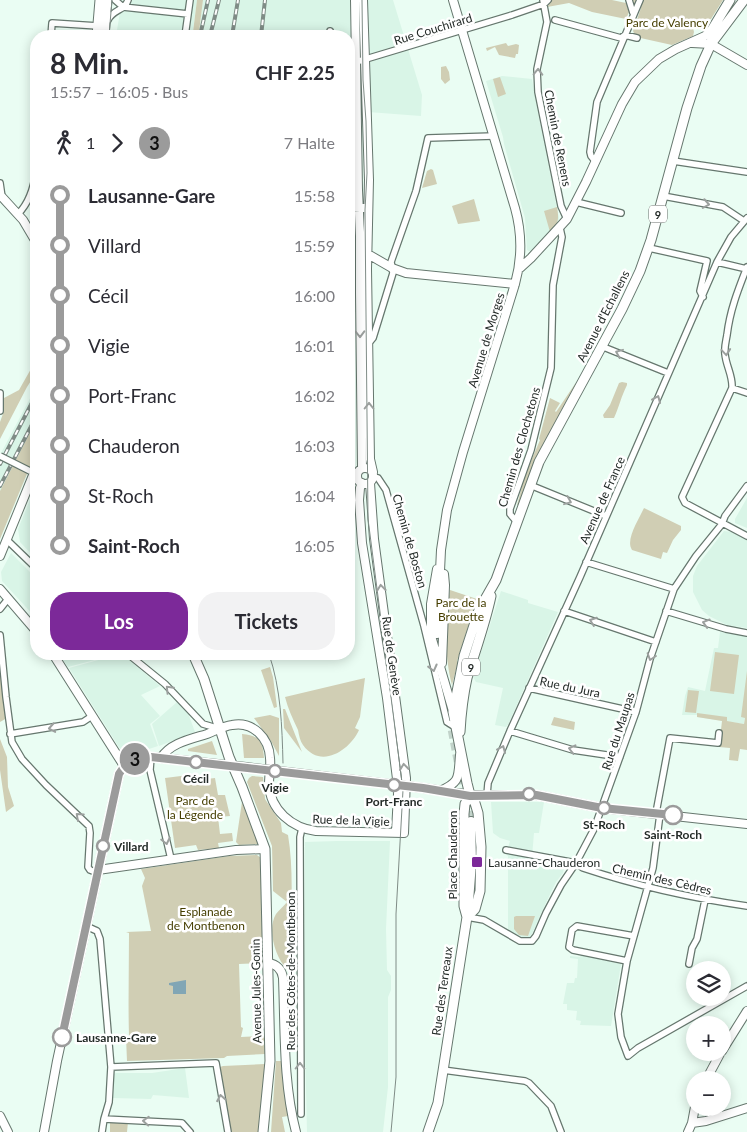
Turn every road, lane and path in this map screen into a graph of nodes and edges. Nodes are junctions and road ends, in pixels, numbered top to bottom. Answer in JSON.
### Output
{"nodes":[{"id":1,"x":100,"y":0,"type":"edge"},
{"id":2,"x":115,"y":0,"type":"edge"},
{"id":3,"x":128,"y":0,"type":"edge"},
{"id":4,"x":190,"y":0,"type":"edge"},
{"id":5,"x":355,"y":0,"type":"edge"},
{"id":6,"x":363,"y":0,"type":"edge"},
{"id":7,"x":453,"y":0,"type":"edge"},
{"id":8,"x":629,"y":0,"type":"edge"},
{"id":9,"x":640,"y":0,"type":"edge"},
{"id":10,"x":730,"y":0,"type":"edge"},
{"id":11,"x":744,"y":0,"type":"edge"},
{"id":12,"x":545,"y":1,"type":"edge"},
{"id":13,"x":124,"y":7,"type":"junction"},
{"id":14,"x":633,"y":13,"type":"junction"},
{"id":15,"x":188,"y":14,"type":"junction"},
{"id":16,"x":555,"y":20,"type":"dead end"},
{"id":17,"x":102,"y":26,"type":"junction"},
{"id":18,"x":712,"y":28,"type":"junction"},
{"id":19,"x":51,"y":30,"type":"edge"},
{"id":20,"x":100,"y":30,"type":"edge"},
{"id":21,"x":103,"y":30,"type":"edge"},
{"id":22,"x":186,"y":30,"type":"edge"},
{"id":23,"x":463,"y":31,"type":"junction"},
{"id":24,"x":625,"y":35,"type":"junction"},
{"id":25,"x":637,"y":38,"type":"dead end"},
{"id":26,"x":688,"y":44,"type":"junction"},
{"id":27,"x":711,"y":44,"type":"junction"},
{"id":28,"x":360,"y":62,"type":"junction"},
{"id":29,"x":747,"y":64,"type":"edge"},
{"id":30,"x":494,"y":136,"type":"junction"},
{"id":31,"x":595,"y":161,"type":"junction"},
{"id":32,"x":673,"y":161,"type":"junction"},
{"id":33,"x":747,"y":172,"type":"edge"},
{"id":34,"x":0,"y":183,"type":"edge"},
{"id":35,"x":663,"y":196,"type":"junction"},
{"id":36,"x":1,"y":197,"type":"edge"},
{"id":37,"x":30,"y":197,"type":"edge"},
{"id":38,"x":576,"y":202,"type":"junction"},
{"id":39,"x":355,"y":207,"type":"edge"},
{"id":40,"x":364,"y":208,"type":"junction"},
{"id":41,"x":621,"y":213,"type":"dead end"},
{"id":42,"x":18,"y":214,"type":"junction"},
{"id":43,"x":567,"y":219,"type":"junction"},
{"id":44,"x":745,"y":220,"type":"edge"},
{"id":45,"x":560,"y":228,"type":"junction"},
{"id":46,"x":30,"y":230,"type":"edge"},
{"id":47,"x":649,"y":248,"type":"junction"},
{"id":48,"x":364,"y":252,"type":"junction"},
{"id":49,"x":718,"y":262,"type":"junction"},
{"id":50,"x":392,"y":268,"type":"junction"},
{"id":51,"x":520,"y":268,"type":"junction"},
{"id":52,"x":747,"y":268,"type":"edge"},
{"id":53,"x":516,"y":284,"type":"junction"},
{"id":54,"x":702,"y":297,"type":"junction"},
{"id":55,"x":368,"y":344,"type":"junction"},
{"id":56,"x":602,"y":346,"type":"junction"},
{"id":57,"x":668,"y":373,"type":"junction"},
{"id":58,"x":732,"y":388,"type":"junction"},
{"id":59,"x":0,"y":393,"type":"edge"},
{"id":60,"x":747,"y":393,"type":"edge"},
{"id":61,"x":0,"y":411,"type":"edge"},
{"id":62,"x":0,"y":456,"type":"edge"},
{"id":63,"x":30,"y":470,"type":"edge"},
{"id":64,"x":355,"y":476,"type":"edge"},
{"id":65,"x":30,"y":479,"type":"edge"},
{"id":66,"x":367,"y":479,"type":"junction"},
{"id":67,"x":530,"y":485,"type":"junction"},
{"id":68,"x":747,"y":486,"type":"edge"},
{"id":69,"x":606,"y":516,"type":"junction"},
{"id":70,"x":516,"y":521,"type":"junction"},
{"id":71,"x":722,"y":524,"type":"junction"},
{"id":72,"x":747,"y":536,"type":"edge"},
{"id":73,"x":7,"y":540,"type":"junction"},
{"id":74,"x":441,"y":550,"type":"junction"},
{"id":75,"x":0,"y":556,"type":"edge"},
{"id":76,"x":30,"y":562,"type":"edge"},
{"id":77,"x":586,"y":562,"type":"junction"},
{"id":78,"x":0,"y":589,"type":"edge"},
{"id":79,"x":674,"y":590,"type":"junction"},
{"id":80,"x":8,"y":599,"type":"junction"},
{"id":81,"x":0,"y":609,"type":"edge"},
{"id":82,"x":564,"y":611,"type":"junction"},
{"id":83,"x":666,"y":611,"type":"junction"},
{"id":84,"x":30,"y":624,"type":"edge"},
{"id":85,"x":747,"y":633,"type":"edge"},
{"id":86,"x":0,"y":635,"type":"edge"},
{"id":87,"x":437,"y":636,"type":"junction"},
{"id":88,"x":656,"y":642,"type":"junction"},
{"id":89,"x":57,"y":660,"type":"edge"},
{"id":90,"x":135,"y":660,"type":"edge"},
{"id":91,"x":196,"y":660,"type":"edge"},
{"id":92,"x":464,"y":675,"type":"junction"},
{"id":93,"x":529,"y":688,"type":"junction"},
{"id":94,"x":453,"y":712,"type":"junction"},
{"id":95,"x":636,"y":712,"type":"junction"},
{"id":96,"x":92,"y":716,"type":"junction"},
{"id":97,"x":455,"y":727,"type":"junction"},
{"id":98,"x":220,"y":729,"type":"junction"},
{"id":99,"x":510,"y":731,"type":"junction"},
{"id":100,"x":719,"y":733,"type":"dead end"},
{"id":101,"x":10,"y":734,"type":"junction"},
{"id":102,"x":459,"y":751,"type":"junction"},
{"id":103,"x":151,"y":757,"type":"junction"},
{"id":104,"x":620,"y":757,"type":"junction"},
{"id":105,"x":160,"y":758,"type":"junction"},
{"id":106,"x":124,"y":766,"type":"junction"},
{"id":107,"x":233,"y":766,"type":"junction"},
{"id":108,"x":440,"y":791,"type":"junction"},
{"id":109,"x":487,"y":795,"type":"junction"},
{"id":110,"x":470,"y":796,"type":"junction"},
{"id":111,"x":602,"y":808,"type":"junction"},
{"id":112,"x":658,"y":814,"type":"junction"},
{"id":113,"x":471,"y":821,"type":"tunnel mouth"},
{"id":114,"x":747,"y":824,"type":"edge"},
{"id":115,"x":302,"y":828,"type":"junction"},
{"id":116,"x":400,"y":832,"type":"junction"},
{"id":117,"x":265,"y":849,"type":"junction"},
{"id":118,"x":506,"y":850,"type":"dead end"},
{"id":119,"x":171,"y":859,"type":"junction"},
{"id":120,"x":576,"y":863,"type":"junction"},
{"id":121,"x":98,"y":872,"type":"junction"},
{"id":122,"x":648,"y":888,"type":"junction"},
{"id":123,"x":705,"y":900,"type":"junction"},
{"id":124,"x":747,"y":906,"type":"edge"},
{"id":125,"x":467,"y":916,"type":"junction"},
{"id":126,"x":86,"y":926,"type":"junction"},
{"id":127,"x":634,"y":936,"type":"junction"},
{"id":128,"x":627,"y":961,"type":"junction"},
{"id":129,"x":690,"y":961,"type":"edge"},
{"id":130,"x":268,"y":963,"type":"junction"},
{"id":131,"x":747,"y":986,"type":"edge"},
{"id":132,"x":747,"y":1011,"type":"edge"},
{"id":133,"x":731,"y":1037,"type":"edge"},
{"id":134,"x":111,"y":1067,"type":"junction"},
{"id":135,"x":444,"y":1070,"type":"junction"},
{"id":136,"x":747,"y":1108,"type":"edge"},
{"id":137,"x":301,"y":1114,"type":"dead end"},
{"id":138,"x":0,"y":1116,"type":"edge"},
{"id":139,"x":693,"y":1116,"type":"edge"},
{"id":140,"x":104,"y":1119,"type":"junction"},
{"id":141,"x":692,"y":1123,"type":"junction"},
{"id":142,"x":188,"y":1129,"type":"edge"},
{"id":143,"x":8,"y":1132,"type":"edge"},
{"id":144,"x":44,"y":1132,"type":"edge"},
{"id":145,"x":102,"y":1132,"type":"edge"},
{"id":146,"x":228,"y":1132,"type":"edge"},
{"id":147,"x":263,"y":1132,"type":"edge"},
{"id":148,"x":296,"y":1132,"type":"edge"},
{"id":149,"x":428,"y":1132,"type":"edge"},
{"id":150,"x":561,"y":1132,"type":"edge"},
{"id":151,"x":688,"y":1132,"type":"edge"}],
"edges":[{"from":1,"to":17,"type":"main road"},
{"from":2,"to":13,"type":"street"},
{"from":2,"to":17,"type":"main road"},
{"from":3,"to":13,"type":"street"},
{"from":4,"to":15,"type":"street"},
{"from":5,"to":28,"type":"street","name":"Rue de Genève"},
{"from":6,"to":28,"type":"street","name":"Rue de Genève"},
{"from":7,"to":23,"type":"street","name":"Avenue de Morges"},
{"from":8,"to":14,"type":"street"},
{"from":9,"to":14,"type":"street"},
{"from":10,"to":18,"type":"main road","name":"Avenue d'Echallens","number":"9"},
{"from":11,"to":27,"type":"main road","name":"Avenue d'Echallens","number":"9"},
{"from":12,"to":23,"type":"street","name":"Rue Couchirard"},
{"from":43,"to":12,"type":"street","name":"Chemin de Renens","one_way":true},
{"from":13,"to":15,"type":"street"},
{"from":13,"to":17,"type":"street"},
{"from":14,"to":24,"type":"street"},
{"from":15,"to":22,"type":"street"},
{"from":16,"to":24,"type":"street"},
{"from":17,"to":19,"type":"street"},
{"from":17,"to":20,"type":"main road"},
{"from":17,"to":21,"type":"main road"},
{"from":18,"to":26,"type":"street"},
{"from":18,"to":27,"type":"main road","name":"Avenue d'Echallens","number":"9"},
{"from":23,"to":28,"type":"street","name":"Rue Couchirard"},
{"from":23,"to":30,"type":"street","name":"Avenue de Morges"},
{"from":24,"to":25,"type":"street"},
{"from":24,"to":31,"type":"street"},
{"from":26,"to":27,"type":"street"},
{"from":26,"to":31,"type":"street"},
{"from":27,"to":29,"type":"street"},
{"from":27,"to":32,"type":"main road","name":"Avenue d'Echallens","number":"9"},
{"from":28,"to":40,"type":"street","name":"Rue de Genève"},
{"from":28,"to":40,"type":"street","name":"Rue de Genève"},
{"from":30,"to":50,"type":"street"},
{"from":30,"to":51,"type":"street","name":"Avenue de Morges"},
{"from":31,"to":38,"type":"street"},
{"from":32,"to":33,"type":"street"},
{"from":32,"to":35,"type":"main road","name":"Avenue d'Echallens","number":"9"},
{"from":34,"to":36,"type":"street"},
{"from":35,"to":44,"type":"street","one_way":true},
{"from":35,"to":47,"type":"main road","name":"Avenue d'Echallens","number":"9"},
{"from":36,"to":42,"type":"street"},
{"from":37,"to":42,"type":"street"},
{"from":38,"to":41,"type":"street"},
{"from":38,"to":43,"type":"street"},
{"from":39,"to":40,"type":"street"},
{"from":40,"to":48,"type":"street","name":"Rue de Genève"},
{"from":42,"to":46,"type":"street"},
{"from":43,"to":45,"type":"street"},
{"from":44,"to":49,"type":"street","name":"Avenue de France"},
{"from":45,"to":51,"type":"street"},
{"from":45,"to":70,"type":"street","name":"Chemin des Clochetons"},
{"from":47,"to":54,"type":"street"},
{"from":47,"to":56,"type":"main road","name":"Avenue d'Echallens","number":"9"},
{"from":48,"to":50,"type":"street"},
{"from":48,"to":55,"type":"street","name":"Rue de Genève"},
{"from":48,"to":66,"type":"street","name":"Rue de Genève","one_way":true},
{"from":49,"to":52,"type":"street"},
{"from":49,"to":54,"type":"street","name":"Avenue de France"},
{"from":50,"to":53,"type":"street"},
{"from":50,"to":55,"type":"street"},
{"from":51,"to":53,"type":"street","name":"Avenue de Morges"},
{"from":52,"to":58,"type":"street","one_way":true},
{"from":53,"to":74,"type":"street","name":"Avenue de Morges"},
{"from":54,"to":57,"type":"street","name":"Avenue de France"},
{"from":66,"to":55,"type":"street","name":"Rue de Genève","one_way":true},
{"from":57,"to":56,"type":"street","one_way":true},
{"from":56,"to":67,"type":"main road","name":"Avenue d'Echallens","number":"9"},
{"from":69,"to":57,"type":"street","name":"Avenue de France","one_way":true},
{"from":58,"to":60,"type":"street"},
{"from":58,"to":71,"type":"street"},
{"from":59,"to":61,"type":"street"},
{"from":62,"to":63,"type":"street","bridge":true},
{"from":64,"to":66,"type":"street"},
{"from":65,"to":73,"type":"street"},
{"from":66,"to":97,"type":"street","name":"Chemin de Boston","one_way":true},
{"from":116,"to":66,"type":"street","name":"Rue de Genève","one_way":true},
{"from":66,"to":116,"type":"street","name":"Rue de Genève"},
{"from":67,"to":69,"type":"street","one_way":true},
{"from":67,"to":70,"type":"main road","name":"Avenue d'Echallens","number":"9"},
{"from":68,"to":71,"type":"street","name":"Rue du Maupas"},
{"from":69,"to":77,"type":"street","name":"Avenue de France"},
{"from":70,"to":92,"type":"main road","name":"Avenue d'Echallens","number":"9"},
{"from":71,"to":72,"type":"street"},
{"from":71,"to":79,"type":"street","name":"Rue du Maupas"},
{"from":73,"to":75,"type":"street"},
{"from":73,"to":76,"type":"street"},
{"from":74,"to":87,"type":"street","name":"Avenue de Morges"},
{"from":74,"to":87,"type":"street","name":"Avenue de Morges"},
{"from":77,"to":79,"type":"street"},
{"from":77,"to":82,"type":"street","name":"Avenue de France"},
{"from":78,"to":80,"type":"street"},
{"from":79,"to":83,"type":"street","name":"Rue du Maupas"},
{"from":80,"to":81,"type":"street"},
{"from":80,"to":84,"type":"street"},
{"from":88,"to":82,"type":"street","one_way":true},
{"from":82,"to":93,"type":"street","name":"Avenue de France"},
{"from":85,"to":83,"type":"street","one_way":true},
{"from":83,"to":88,"type":"street","name":"Rue du Maupas"},
{"from":86,"to":101,"type":"street"},
{"from":87,"to":94,"type":"street","name":"Avenue de Morges"},
{"from":88,"to":95,"type":"street","name":"Rue du Maupas","one_way":true},
{"from":89,"to":96,"type":"street"},
{"from":98,"to":90,"type":"street","one_way":true},
{"from":91,"to":98,"type":"main road","name":"Avenue Jules-Gonin"},
{"from":92,"to":94,"type":"main road","name":"Avenue d'Echallens","number":"9"},
{"from":92,"to":102,"type":"main road","name":"Avenue d'Echallens","number":"9"},
{"from":93,"to":95,"type":"street","name":"Rue du Jura"},
{"from":93,"to":99,"type":"street","name":"Avenue de France"},
{"from":94,"to":97,"type":"main road","name":"Avenue d'Echallens","number":"9"},
{"from":95,"to":104,"type":"street","name":"Rue du Maupas"},
{"from":96,"to":101,"type":"street","one_way":true},
{"from":96,"to":106,"type":"street"},
{"from":97,"to":102,"type":"main road","name":"Avenue d'Echallens","number":"9"},
{"from":98,"to":105,"type":"street","name":"Rue de la Vigie"},
{"from":98,"to":107,"type":"main road","name":"Avenue Jules-Gonin"},
{"from":98,"to":115,"type":"street","name":"Rue de la Vigie"},
{"from":104,"to":99,"type":"street","one_way":true},
{"from":109,"to":99,"type":"street","name":"Avenue de France","one_way":true},
{"from":100,"to":112,"type":"street"},
{"from":121,"to":101,"type":"street","one_way":true},
{"from":102,"to":108,"type":"street"},
{"from":102,"to":110,"type":"main road","name":"Place Chauderon","number":"9"},
{"from":103,"to":105,"type":"street"},
{"from":103,"to":106,"type":"street"},
{"from":103,"to":119,"type":"street","one_way":true},
{"from":104,"to":111,"type":"street","name":"Rue du Maupas"},
{"from":105,"to":107,"type":"street"},
{"from":106,"to":121,"type":"street"},
{"from":107,"to":108,"type":"street","bridge":true},
{"from":107,"to":117,"type":"main road","name":"Avenue Jules-Gonin"},
{"from":108,"to":110,"type":"street"},
{"from":109,"to":110,"type":"street"},
{"from":109,"to":111,"type":"street"},
{"from":110,"to":125,"type":"main road","name":"Place Chauderon","number":"9"},
{"from":110,"to":125,"type":"main road","name":"Place Chauderon","number":"9"},
{"from":111,"to":112,"type":"street"},
{"from":111,"to":120,"type":"street","name":"Rue du Maupas"},
{"from":112,"to":114,"type":"street"},
{"from":112,"to":122,"type":"street"},
{"from":113,"to":125,"type":"street","number":"9"},
{"from":115,"to":116,"type":"street","name":"Rue de la Vigie"},
{"from":137,"to":115,"type":"street","name":"Rue des Côtes-de-Montbenon","one_way":true},
{"from":117,"to":119,"type":"street"},
{"from":117,"to":130,"type":"main road","name":"Avenue Jules-Gonin"},
{"from":118,"to":120,"type":"street","name":"Chemin des Cèdres"},
{"from":119,"to":121,"type":"street"},
{"from":120,"to":122,"type":"street","name":"Chemin des Cèdres"},
{"from":120,"to":125,"type":"street","name":"Rue du Maupas"},
{"from":121,"to":126,"type":"street"},
{"from":122,"to":123,"type":"street","name":"Chemin des Cèdres"},
{"from":122,"to":127,"type":"street"},
{"from":123,"to":124,"type":"street","name":"Chemin des Cèdres"},
{"from":123,"to":129,"type":"street"},
{"from":125,"to":135,"type":"main road","name":"Rue des Terreaux","number":"9"},
{"from":126,"to":134,"type":"street"},
{"from":126,"to":144,"type":"street"},
{"from":127,"to":128,"type":"street"},
{"from":127,"to":128,"type":"street"},
{"from":128,"to":131,"type":"street"},
{"from":130,"to":147,"type":"main road","name":"Avenue Jules-Gonin"},
{"from":130,"to":148,"type":"street"},
{"from":132,"to":133,"type":"street"},
{"from":134,"to":140,"type":"street"},
{"from":146,"to":134,"type":"street","one_way":true},
{"from":135,"to":149,"type":"main road","number":"9"},
{"from":135,"to":150,"type":"street"},
{"from":136,"to":141,"type":"street"},
{"from":138,"to":143,"type":"street"},
{"from":139,"to":141,"type":"street"},
{"from":142,"to":140,"type":"street","one_way":true},
{"from":140,"to":145,"type":"street"},
{"from":141,"to":151,"type":"street"}]}
